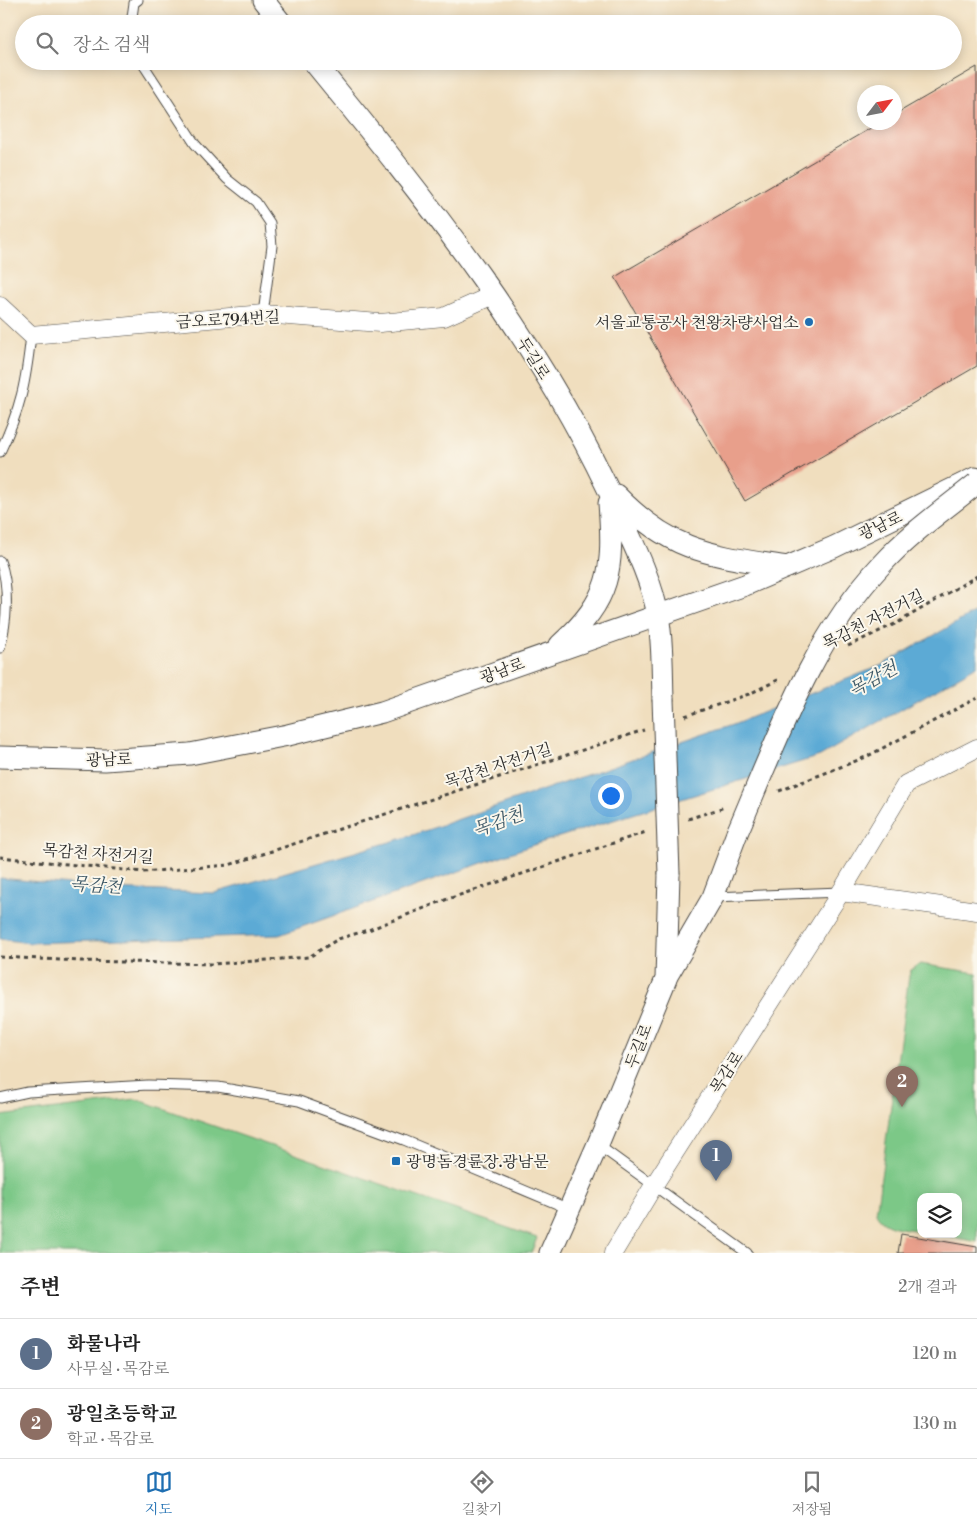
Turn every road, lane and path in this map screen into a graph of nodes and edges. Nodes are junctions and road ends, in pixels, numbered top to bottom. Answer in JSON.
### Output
{"nodes":[{"id":1,"x":138,"y":0,"type":"edge"},
{"id":2,"x":262,"y":0,"type":"edge"},
{"id":3,"x":132,"y":15,"type":"edge"},
{"id":4,"x":274,"y":15,"type":"edge"},
{"id":5,"x":147,"y":70,"type":"edge"},
{"id":6,"x":320,"y":70,"type":"edge"},
{"id":7,"x":493,"y":295,"type":"junction"},
{"id":8,"x":0,"y":306,"type":"edge"},
{"id":9,"x":263,"y":314,"type":"junction"},
{"id":10,"x":31,"y":335,"type":"junction"},
{"id":11,"x":0,"y":452,"type":"edge"},
{"id":12,"x":977,"y":477,"type":"edge"},
{"id":13,"x":977,"y":483,"type":"edge"},
{"id":14,"x":607,"y":486,"type":"junction"},
{"id":15,"x":0,"y":560,"type":"edge"},
{"id":16,"x":787,"y":567,"type":"junction"},
{"id":17,"x":977,"y":576,"type":"edge"},
{"id":18,"x":658,"y":616,"type":"junction"},
{"id":19,"x":846,"y":647,"type":"dead end"},
{"id":20,"x":0,"y":648,"type":"edge"},
{"id":21,"x":552,"y":652,"type":"junction"},
{"id":22,"x":784,"y":677,"type":"dead end"},
{"id":23,"x":977,"y":698,"type":"edge"},
{"id":24,"x":675,"y":719,"type":"dead end"},
{"id":25,"x":648,"y":728,"type":"dead end"},
{"id":26,"x":977,"y":748,"type":"edge"},
{"id":27,"x":0,"y":757,"type":"edge"},
{"id":28,"x":775,"y":792,"type":"dead end"},
{"id":29,"x":727,"y":807,"type":"dead end"},
{"id":30,"x":680,"y":822,"type":"dead end"},
{"id":31,"x":651,"y":831,"type":"dead end"},
{"id":32,"x":0,"y":857,"type":"edge"},
{"id":33,"x":841,"y":892,"type":"junction"},
{"id":34,"x":713,"y":898,"type":"junction"},
{"id":35,"x":977,"y":911,"type":"edge"},
{"id":36,"x":0,"y":957,"type":"edge"},
{"id":37,"x":666,"y":979,"type":"junction"},
{"id":38,"x":0,"y":1098,"type":"edge"},
{"id":39,"x":598,"y":1144,"type":"junction"},
{"id":40,"x":654,"y":1185,"type":"junction"},
{"id":41,"x":570,"y":1210,"type":"junction"},
{"id":42,"x":550,"y":1253,"type":"edge"},
{"id":43,"x":613,"y":1253,"type":"edge"},
{"id":44,"x":747,"y":1253,"type":"edge"}],
"edges":[{"from":1,"to":3,"type":"lane"},
{"from":2,"to":4,"type":"street"},
{"from":5,"to":9,"type":"lane"},
{"from":6,"to":7,"type":"street","name":"두길로"},
{"from":7,"to":9,"type":"street","name":"금오로794번길"},
{"from":7,"to":14,"type":"street","name":"두길로"},
{"from":8,"to":10,"type":"street"},
{"from":9,"to":10,"type":"street","name":"금오로794번길"},
{"from":10,"to":11,"type":"lane"},
{"from":12,"to":16,"type":"street","name":"광남로"},
{"from":13,"to":34,"type":"street","bridge":true},
{"from":14,"to":16,"type":"street"},
{"from":14,"to":18,"type":"street","name":"두길로"},
{"from":14,"to":21,"type":"street"},
{"from":15,"to":20,"type":"lane"},
{"from":16,"to":18,"type":"street","name":"광남로"},
{"from":17,"to":19,"type":"path","name":"목감천 자전거길"},
{"from":18,"to":21,"type":"street","name":"광남로"},
{"from":18,"to":37,"type":"street","name":"두길로","bridge":true},
{"from":21,"to":27,"type":"street","name":"광남로"},
{"from":22,"to":24,"type":"path"},
{"from":23,"to":28,"type":"path"},
{"from":25,"to":32,"type":"path","name":"목감천 자전거길"},
{"from":26,"to":33,"type":"street","name":"목감로"},
{"from":29,"to":30,"type":"path"},
{"from":31,"to":36,"type":"path"},
{"from":33,"to":34,"type":"lane"},
{"from":33,"to":35,"type":"street"},
{"from":33,"to":40,"type":"street","name":"목감로"},
{"from":34,"to":37,"type":"street"},
{"from":37,"to":39,"type":"street","name":"두길로"},
{"from":38,"to":41,"type":"lane"},
{"from":39,"to":40,"type":"lane"},
{"from":39,"to":41,"type":"street","name":"두길로"},
{"from":40,"to":43,"type":"street","name":"목감로"},
{"from":40,"to":44,"type":"lane"},
{"from":41,"to":42,"type":"street","name":"두길로"}]}
